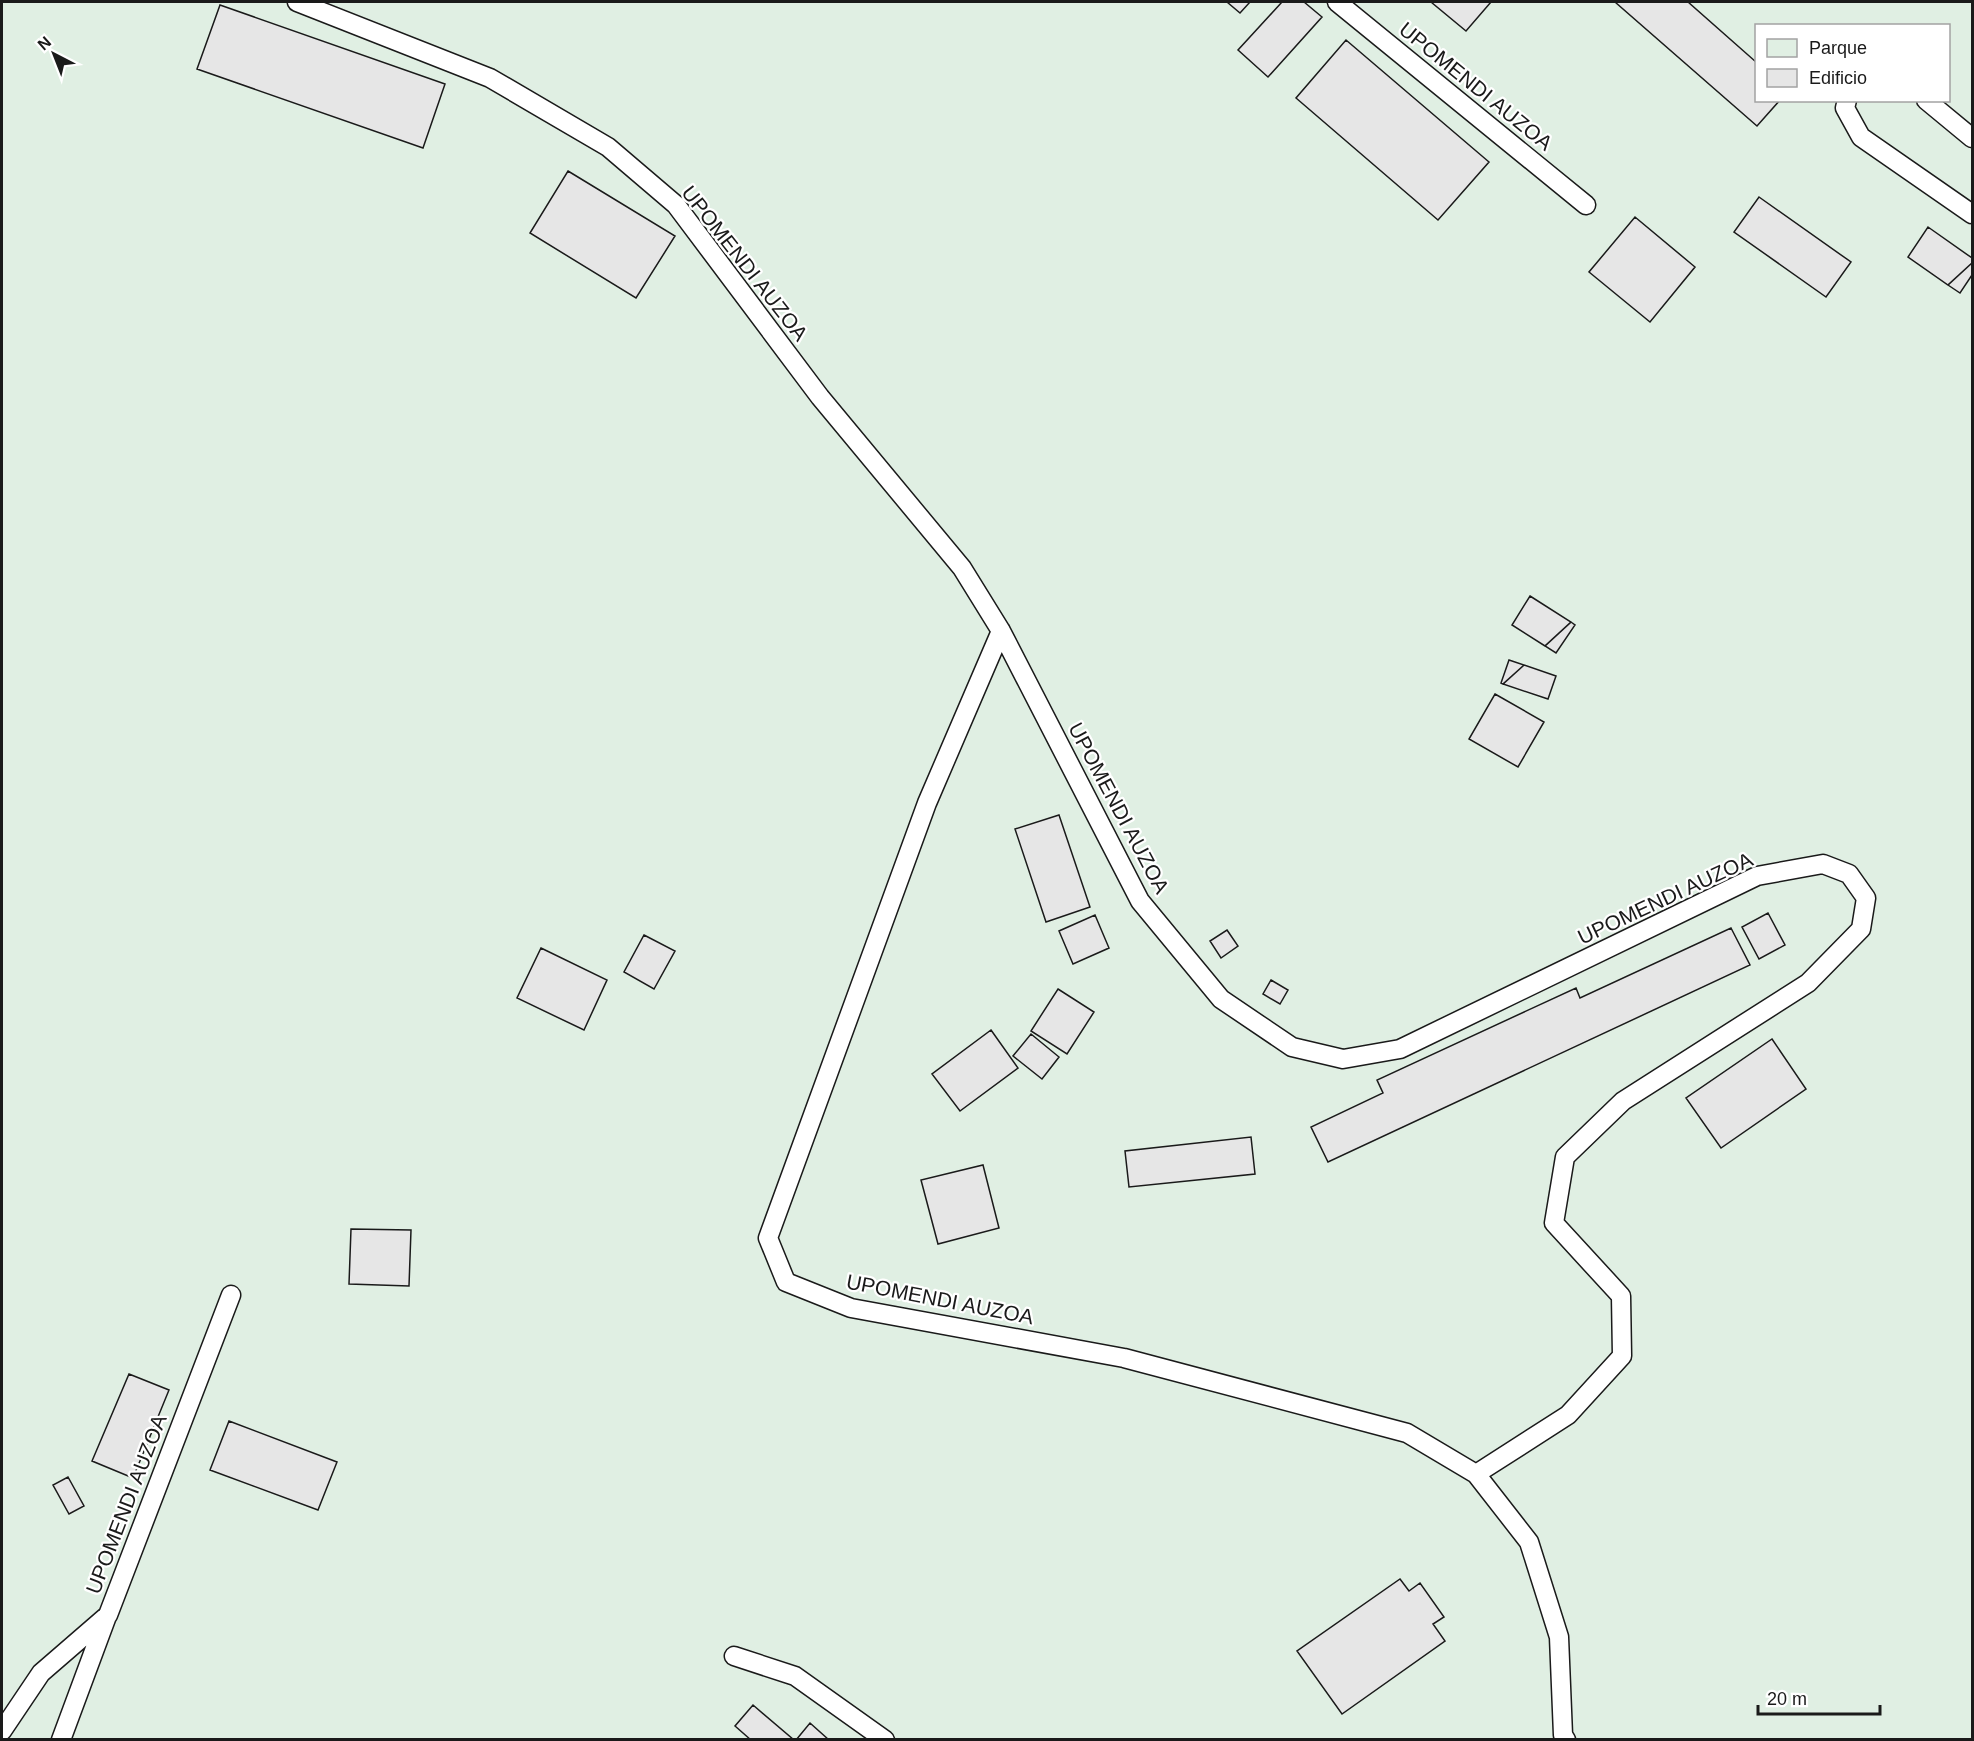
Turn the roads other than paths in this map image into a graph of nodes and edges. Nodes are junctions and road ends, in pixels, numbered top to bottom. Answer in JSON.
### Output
{"nodes":[{"id":1,"x":297,"y":2,"type":"edge"},
{"id":2,"x":1337,"y":2,"type":"edge"},
{"id":3,"x":1846,"y":102,"type":"edge"},
{"id":4,"x":1928,"y":102,"type":"edge"},
{"id":5,"x":1972,"y":138,"type":"edge"},
{"id":6,"x":1586,"y":205,"type":"dead end"},
{"id":7,"x":1972,"y":214,"type":"edge"},
{"id":8,"x":1001,"y":631,"type":"junction"},
{"id":9,"x":231,"y":1295,"type":"dead end"},
{"id":10,"x":1476,"y":1474,"type":"junction"},
{"id":11,"x":108,"y":1615,"type":"junction"},
{"id":12,"x":734,"y":1656,"type":"dead end"},
{"id":13,"x":2,"y":1731,"type":"edge"},
{"id":14,"x":62,"y":1740,"type":"edge"},
{"id":15,"x":885,"y":1740,"type":"edge"},
{"id":16,"x":1566,"y":1740,"type":"edge"}],
"edges":[{"from":1,"to":8,"type":"lane","name":"UPOMENDI AUZOA"},
{"from":2,"to":6,"type":"lane","name":"UPOMENDI AUZOA"},
{"from":3,"to":7,"type":"lane"},
{"from":4,"to":5,"type":"lane"},
{"from":8,"to":10,"type":"lane","name":"UPOMENDI AUZOA"},
{"from":8,"to":10,"type":"lane","name":"UPOMENDI AUZOA"},
{"from":9,"to":11,"type":"lane","name":"UPOMENDI AUZOA"},
{"from":10,"to":16,"type":"lane","name":"UPOMENDI AUZOA"},
{"from":11,"to":13,"type":"lane","name":"UPOMENDI AUZOA"},
{"from":11,"to":14,"type":"lane"},
{"from":12,"to":15,"type":"lane"}]}
